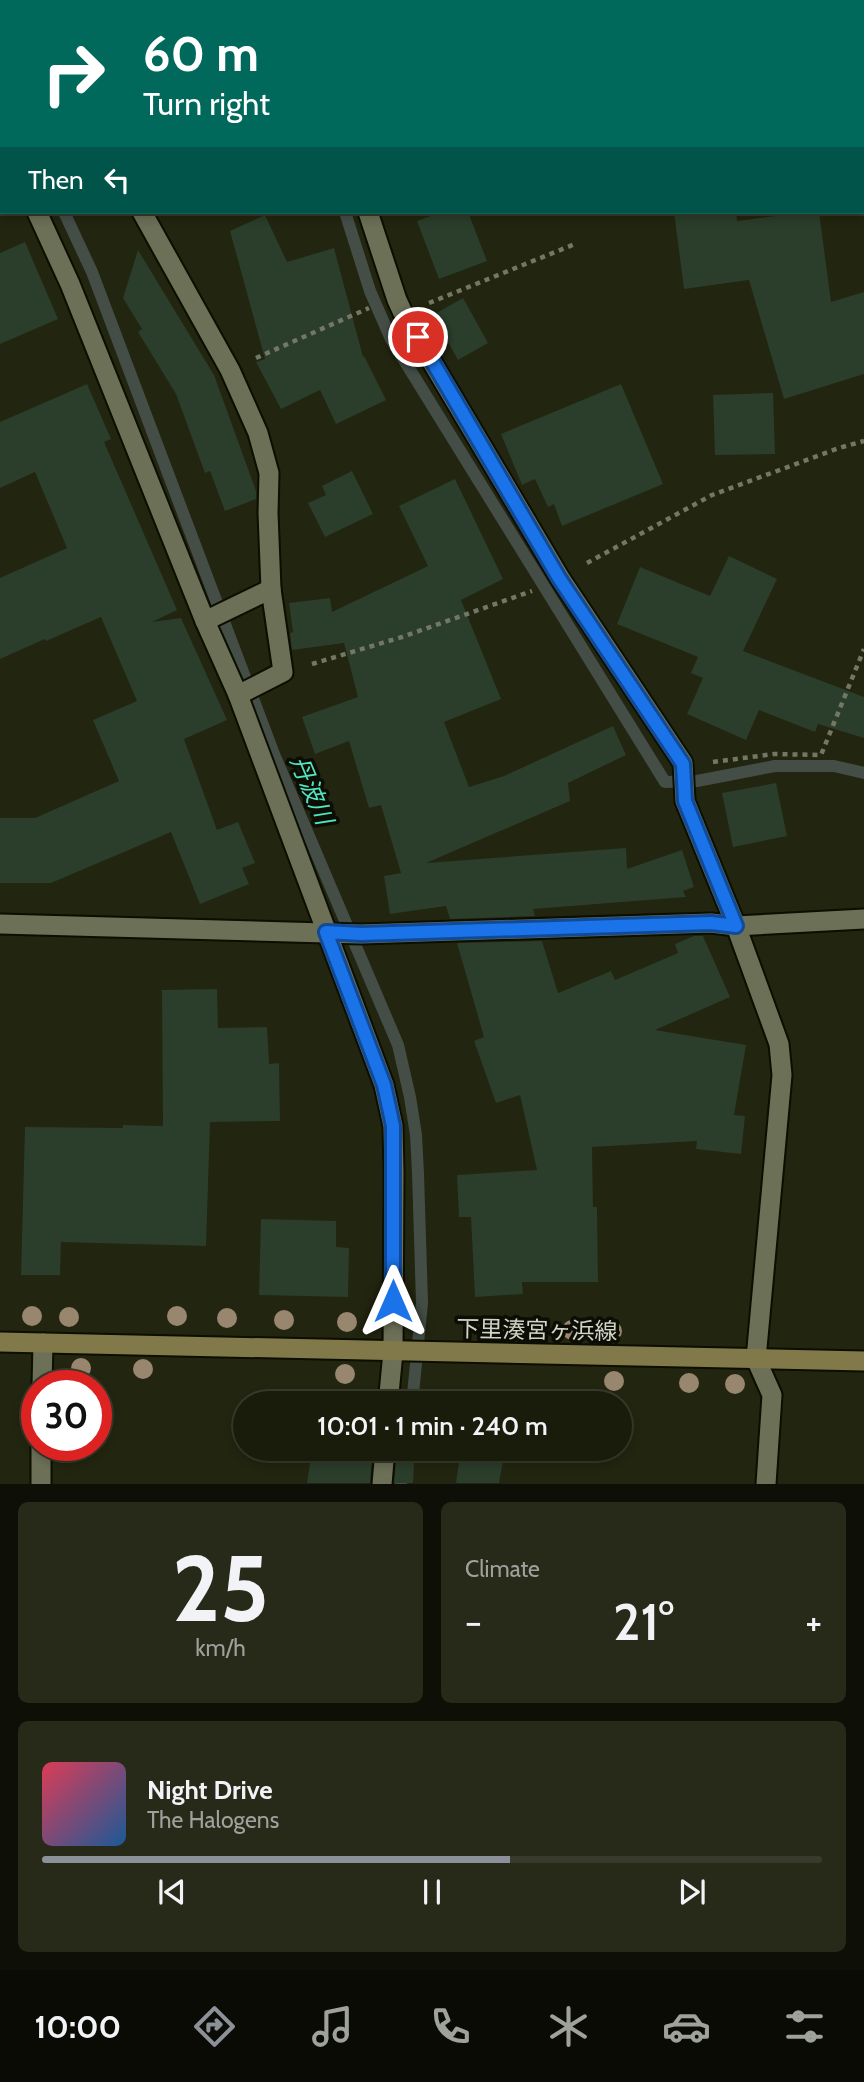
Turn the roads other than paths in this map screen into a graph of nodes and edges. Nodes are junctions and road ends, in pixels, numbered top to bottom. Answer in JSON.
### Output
{"nodes":[{"id":1,"x":38,"y":214,"type":"edge"},
{"id":2,"x":143,"y":214,"type":"edge"},
{"id":3,"x":369,"y":214,"type":"edge"},
{"id":4,"x":271,"y":589,"type":"junction"},
{"id":5,"x":205,"y":621,"type":"junction"},
{"id":6,"x":238,"y":695,"type":"junction"},
{"id":7,"x":864,"y":919,"type":"edge"},
{"id":8,"x":0,"y":923,"type":"edge"},
{"id":9,"x":736,"y":926,"type":"junction"},
{"id":10,"x":326,"y":932,"type":"junction"},
{"id":11,"x":0,"y":1342,"type":"edge"},
{"id":12,"x":43,"y":1343,"type":"junction"},
{"id":13,"x":393,"y":1352,"type":"junction"},
{"id":14,"x":756,"y":1359,"type":"junction"},
{"id":15,"x":864,"y":1361,"type":"edge"},
{"id":16,"x":42,"y":1370,"type":"edge"},
{"id":17,"x":389,"y":1391,"type":"edge"},
{"id":18,"x":41,"y":1461,"type":"edge"},
{"id":19,"x":384,"y":1461,"type":"edge"},
{"id":20,"x":41,"y":1483,"type":"edge"},
{"id":21,"x":382,"y":1483,"type":"edge"},
{"id":22,"x":766,"y":1483,"type":"edge"}],
"edges":[{"from":1,"to":5,"type":"street"},
{"from":2,"to":4,"type":"street"},
{"from":3,"to":9,"type":"street"},
{"from":4,"to":5,"type":"street"},
{"from":4,"to":6,"type":"street"},
{"from":5,"to":6,"type":"street"},
{"from":6,"to":10,"type":"street"},
{"from":7,"to":9,"type":"street"},
{"from":8,"to":10,"type":"street"},
{"from":9,"to":10,"type":"street"},
{"from":9,"to":14,"type":"street"},
{"from":10,"to":13,"type":"street"},
{"from":11,"to":12,"type":"main road","name":"下里湊宮ヶ浜線"},
{"from":12,"to":13,"type":"main road","name":"下里湊宮ヶ浜線"},
{"from":12,"to":16,"type":"street"},
{"from":13,"to":14,"type":"main road","name":"下里湊宮ヶ浜線"},
{"from":13,"to":17,"type":"street"},
{"from":14,"to":15,"type":"main road","name":"下里湊宮ヶ浜線"},
{"from":14,"to":22,"type":"street"},
{"from":18,"to":20,"type":"street"},
{"from":19,"to":21,"type":"street"}]}
